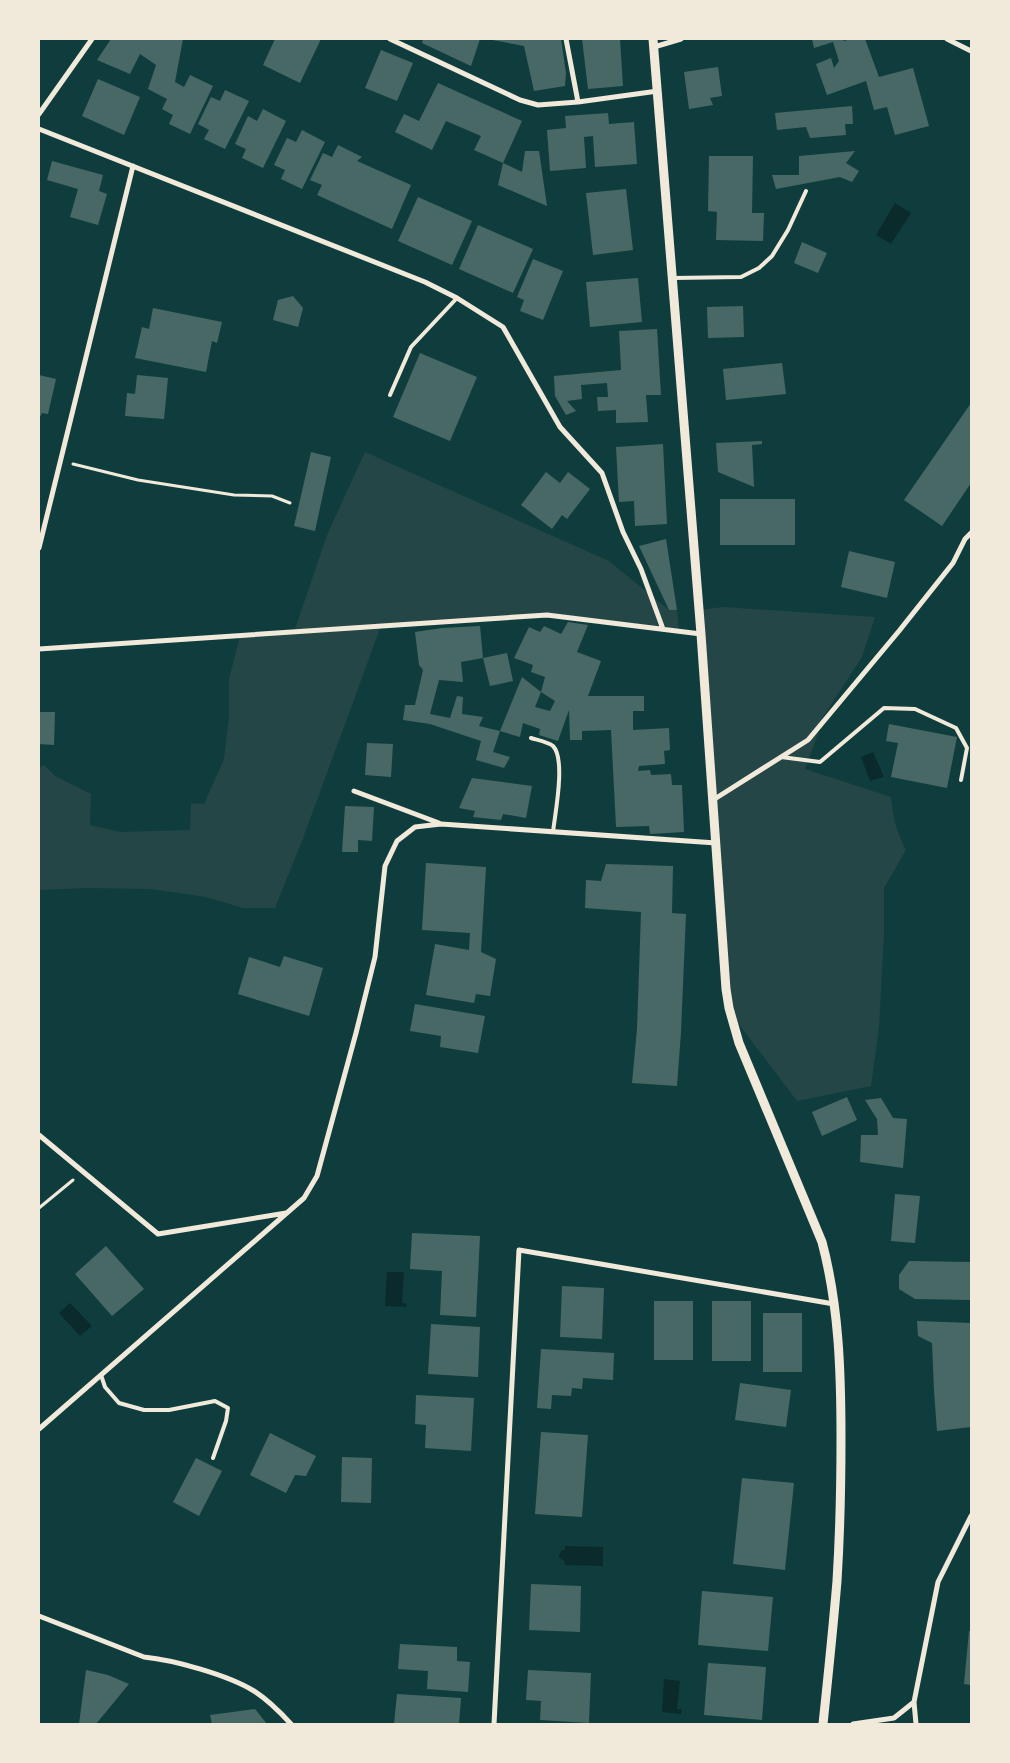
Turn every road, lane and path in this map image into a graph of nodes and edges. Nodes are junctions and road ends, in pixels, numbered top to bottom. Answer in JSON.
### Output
{"nodes":[{"id":1,"x":92,"y":39,"type":"edge"},
{"id":2,"x":390,"y":39,"type":"edge"},
{"id":3,"x":566,"y":39,"type":"edge"},
{"id":4,"x":681,"y":39,"type":"edge"},
{"id":5,"x":947,"y":39,"type":"edge"},
{"id":6,"x":654,"y":43,"type":"edge"},
{"id":7,"x":971,"y":51,"type":"edge"},
{"id":8,"x":658,"y":91,"type":"junction"},
{"id":9,"x":578,"y":102,"type":"junction"},
{"id":10,"x":39,"y":114,"type":"edge"},
{"id":11,"x":39,"y":129,"type":"edge"},
{"id":12,"x":133,"y":166,"type":"junction"},
{"id":13,"x":806,"y":191,"type":"dead end"},
{"id":14,"x":673,"y":278,"type":"junction"},
{"id":15,"x":457,"y":298,"type":"junction"},
{"id":16,"x":390,"y":395,"type":"dead end"},
{"id":17,"x":60,"y":460,"type":"junction"},
{"id":18,"x":290,"y":503,"type":"dead end"},
{"id":19,"x":971,"y":533,"type":"edge"},
{"id":20,"x":39,"y":548,"type":"edge"},
{"id":21,"x":663,"y":629,"type":"junction"},
{"id":22,"x":701,"y":634,"type":"junction"},
{"id":23,"x":39,"y":649,"type":"edge"},
{"id":24,"x":531,"y":738,"type":"dead end"},
{"id":25,"x":780,"y":757,"type":"junction"},
{"id":26,"x":961,"y":780,"type":"dead end"},
{"id":27,"x":354,"y":791,"type":"dead end"},
{"id":28,"x":712,"y":800,"type":"junction"},
{"id":29,"x":442,"y":824,"type":"junction"},
{"id":30,"x":553,"y":832,"type":"junction"},
{"id":31,"x":716,"y":843,"type":"junction"},
{"id":32,"x":39,"y":1135,"type":"edge"},
{"id":33,"x":83,"y":1171,"type":"junction"},
{"id":34,"x":39,"y":1208,"type":"edge"},
{"id":35,"x":286,"y":1213,"type":"junction"},
{"id":36,"x":835,"y":1304,"type":"junction"},
{"id":37,"x":101,"y":1375,"type":"junction"},
{"id":38,"x":39,"y":1429,"type":"edge"},
{"id":39,"x":213,"y":1458,"type":"dead end"},
{"id":40,"x":971,"y":1516,"type":"edge"},
{"id":41,"x":39,"y":1616,"type":"edge"},
{"id":42,"x":914,"y":1702,"type":"junction"},
{"id":43,"x":291,"y":1724,"type":"edge"},
{"id":44,"x":494,"y":1724,"type":"edge"},
{"id":45,"x":823,"y":1724,"type":"edge"},
{"id":46,"x":853,"y":1724,"type":"edge"},
{"id":47,"x":916,"y":1724,"type":"edge"}],
"edges":[{"from":1,"to":10,"type":"street"},
{"from":2,"to":9,"type":"street"},
{"from":3,"to":9,"type":"street"},
{"from":4,"to":6,"type":"street"},
{"from":5,"to":7,"type":"street"},
{"from":6,"to":8,"type":"street"},
{"from":8,"to":9,"type":"street"},
{"from":8,"to":14,"type":"street"},
{"from":11,"to":12,"type":"street"},
{"from":12,"to":15,"type":"street"},
{"from":12,"to":17,"type":"street"},
{"from":13,"to":14,"type":"lane"},
{"from":14,"to":22,"type":"street"},
{"from":15,"to":16,"type":"lane"},
{"from":15,"to":21,"type":"street"},
{"from":17,"to":18,"type":"path"},
{"from":17,"to":20,"type":"street"},
{"from":19,"to":25,"type":"street"},
{"from":21,"to":22,"type":"street"},
{"from":21,"to":23,"type":"street"},
{"from":22,"to":28,"type":"street"},
{"from":24,"to":30,"type":"lane"},
{"from":25,"to":26,"type":"lane"},
{"from":25,"to":28,"type":"street"},
{"from":27,"to":29,"type":"street"},
{"from":28,"to":31,"type":"street"},
{"from":29,"to":30,"type":"street"},
{"from":29,"to":35,"type":"street"},
{"from":30,"to":31,"type":"street"},
{"from":31,"to":36,"type":"street"},
{"from":32,"to":33,"type":"street"},
{"from":33,"to":34,"type":"path"},
{"from":33,"to":35,"type":"street"},
{"from":35,"to":37,"type":"street"},
{"from":36,"to":44,"type":"street"},
{"from":36,"to":45,"type":"street"},
{"from":37,"to":38,"type":"street"},
{"from":37,"to":39,"type":"lane"},
{"from":40,"to":42,"type":"street"},
{"from":41,"to":43,"type":"street"},
{"from":42,"to":46,"type":"street"},
{"from":42,"to":47,"type":"street"}]}
